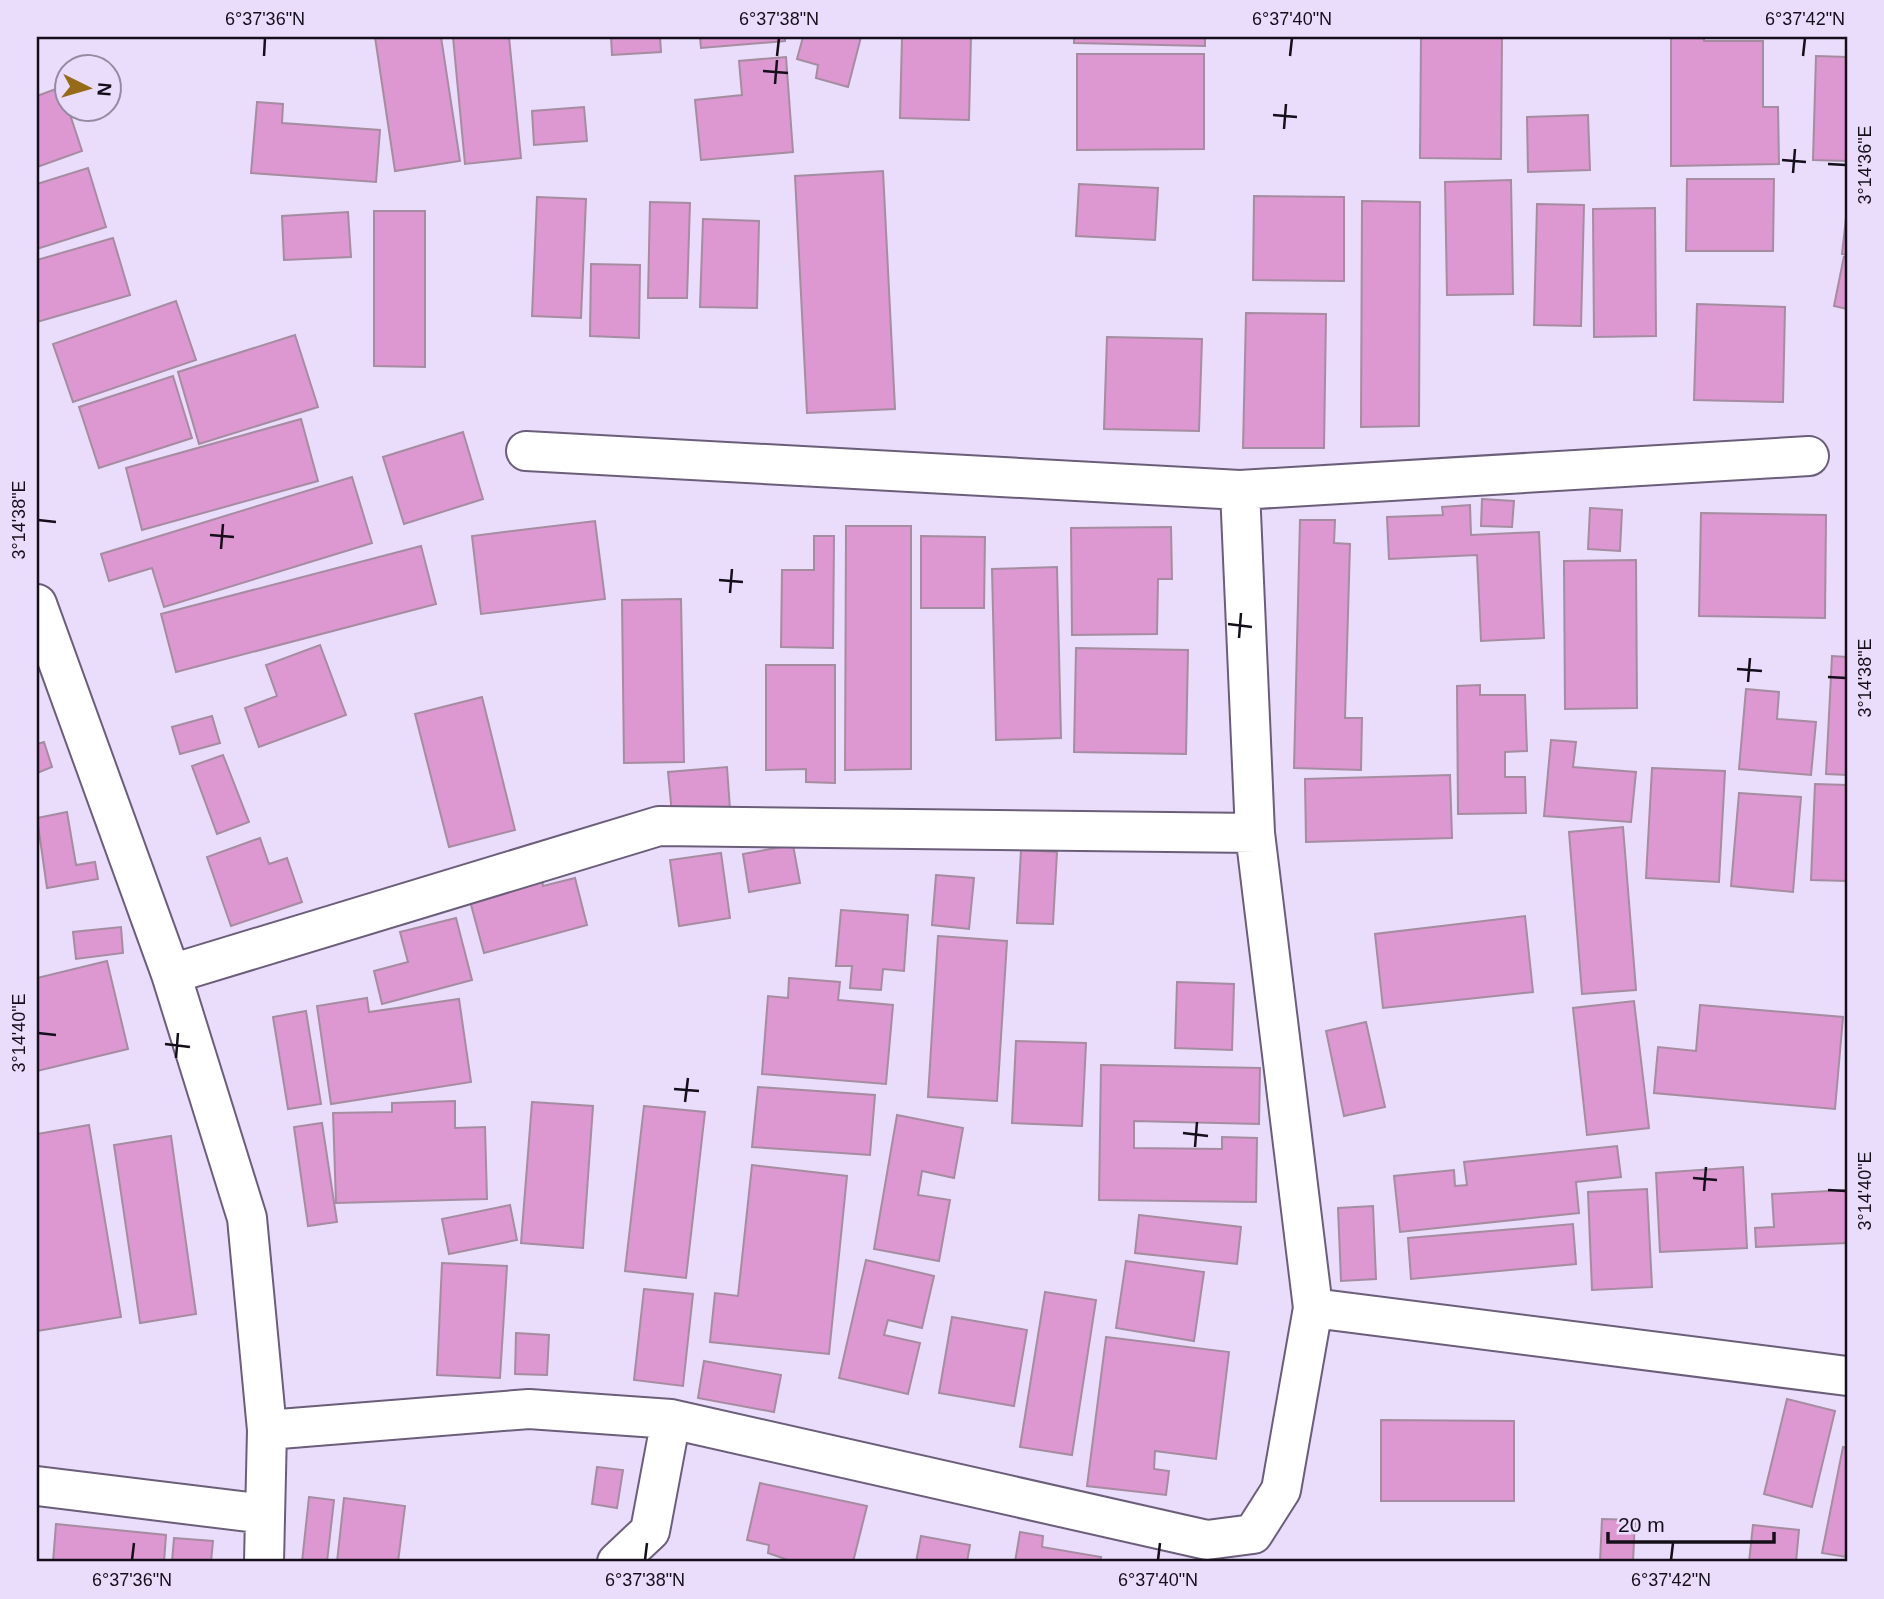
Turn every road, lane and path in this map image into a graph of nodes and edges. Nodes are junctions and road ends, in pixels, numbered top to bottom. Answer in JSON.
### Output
{"nodes":[{"id":1,"x":526,"y":451,"type":"dead end"},
{"id":2,"x":1809,"y":456,"type":"dead end"},
{"id":3,"x":1240,"y":490,"type":"junction"},
{"id":4,"x":37,"y":604,"type":"edge"},
{"id":5,"x":1255,"y":833,"type":"junction"},
{"id":6,"x":171,"y":974,"type":"junction"},
{"id":7,"x":1313,"y":1308,"type":"junction"},
{"id":8,"x":1847,"y":1376,"type":"edge"},
{"id":9,"x":671,"y":1419,"type":"junction"},
{"id":10,"x":267,"y":1430,"type":"junction"},
{"id":11,"x":37,"y":1486,"type":"edge"},
{"id":12,"x":265,"y":1514,"type":"junction"},
{"id":13,"x":264,"y":1562,"type":"edge"},
{"id":14,"x":617,"y":1562,"type":"edge"}],
"edges":[{"from":1,"to":3,"type":"street"},
{"from":2,"to":3,"type":"street"},
{"from":3,"to":5,"type":"street"},
{"from":4,"to":6,"type":"street"},
{"from":5,"to":6,"type":"street"},
{"from":5,"to":7,"type":"street"},
{"from":6,"to":10,"type":"street"},
{"from":7,"to":8,"type":"street"},
{"from":7,"to":9,"type":"street"},
{"from":9,"to":10,"type":"street"},
{"from":9,"to":14,"type":"street"},
{"from":10,"to":12,"type":"street"},
{"from":11,"to":12,"type":"street"},
{"from":12,"to":13,"type":"street"}]}
